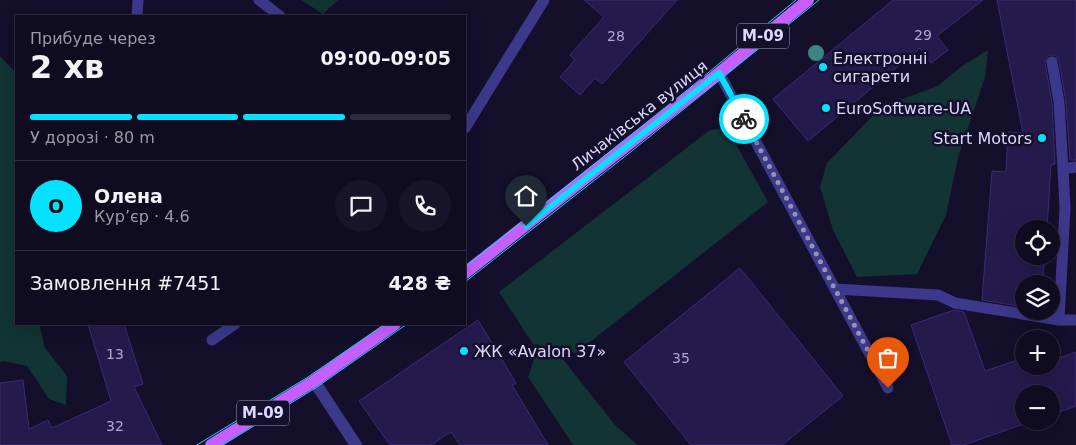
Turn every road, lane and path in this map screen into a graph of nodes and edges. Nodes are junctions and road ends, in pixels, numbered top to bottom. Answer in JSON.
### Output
{"nodes":[{"id":1,"x":138,"y":0,"type":"edge"},
{"id":2,"x":259,"y":0,"type":"edge"},
{"id":3,"x":544,"y":0,"type":"edge"},
{"id":4,"x":808,"y":0,"type":"edge"},
{"id":5,"x":137,"y":15,"type":"edge"},
{"id":6,"x":279,"y":15,"type":"edge"},
{"id":7,"x":1052,"y":62,"type":"dead end"},
{"id":8,"x":719,"y":73,"type":"junction"},
{"id":9,"x":466,"y":126,"type":"edge"},
{"id":10,"x":1076,"y":167,"type":"edge"},
{"id":11,"x":1063,"y":168,"type":"junction"},
{"id":12,"x":466,"y":272,"type":"edge"},
{"id":13,"x":835,"y":289,"type":"junction"},
{"id":14,"x":1060,"y":301,"type":"edge"},
{"id":15,"x":1015,"y":313,"type":"edge"},
{"id":16,"x":1060,"y":320,"type":"edge"},
{"id":17,"x":1076,"y":320,"type":"edge"},
{"id":18,"x":234,"y":325,"type":"edge"},
{"id":19,"x":394,"y":325,"type":"edge"},
{"id":20,"x":212,"y":340,"type":"dead end"},
{"id":21,"x":314,"y":381,"type":"junction"},
{"id":22,"x":888,"y":388,"type":"dead end"},
{"id":23,"x":211,"y":445,"type":"edge"},
{"id":24,"x":356,"y":445,"type":"edge"}],
"edges":[{"from":1,"to":5,"type":"lane"},
{"from":2,"to":6,"type":"lane"},
{"from":3,"to":9,"type":"lane"},
{"from":4,"to":8,"type":"main road","name":"Личаківська вулиця","number":"М-09"},
{"from":7,"to":11,"type":"lane"},
{"from":8,"to":12,"type":"main road","name":"Личаківська вулиця","number":"М-09"},
{"from":8,"to":13,"type":"lane"},
{"from":10,"to":11,"type":"lane"},
{"from":11,"to":14,"type":"lane"},
{"from":13,"to":15,"type":"lane"},
{"from":13,"to":22,"type":"lane"},
{"from":16,"to":17,"type":"lane"},
{"from":18,"to":20,"type":"lane"},
{"from":19,"to":21,"type":"main road","number":"М-09"},
{"from":21,"to":23,"type":"main road","number":"М-09"},
{"from":21,"to":24,"type":"street"}]}
